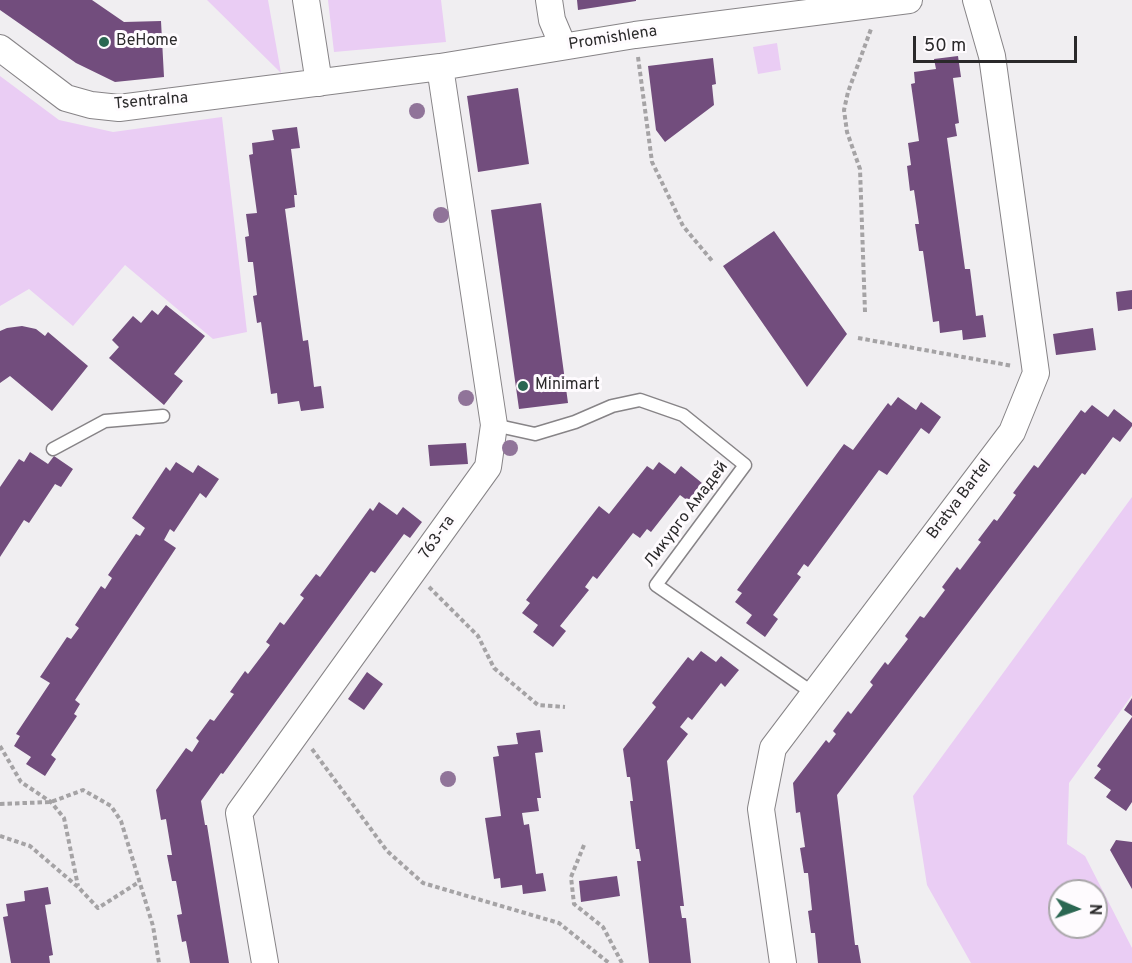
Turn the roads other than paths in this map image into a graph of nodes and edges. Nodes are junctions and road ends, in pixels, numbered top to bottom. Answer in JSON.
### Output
{"nodes":[{"id":1,"x":306,"y":0,"type":"edge"},
{"id":2,"x":549,"y":0,"type":"edge"},
{"id":3,"x":909,"y":0,"type":"edge"},
{"id":4,"x":976,"y":0,"type":"edge"},
{"id":5,"x":563,"y":46,"type":"junction"},
{"id":6,"x":0,"y":48,"type":"edge"},
{"id":7,"x":440,"y":67,"type":"junction"},
{"id":8,"x":319,"y":83,"type":"junction"},
{"id":9,"x":164,"y":416,"type":"dead end"},
{"id":10,"x":494,"y":425,"type":"junction"},
{"id":11,"x":53,"y":449,"type":"dead end"},
{"id":12,"x":813,"y":693,"type":"junction"},
{"id":13,"x":265,"y":963,"type":"edge"},
{"id":14,"x":783,"y":963,"type":"edge"}],
"edges":[{"from":1,"to":8,"type":"street"},
{"from":2,"to":5,"type":"street"},
{"from":3,"to":5,"type":"street","name":"Promishlena"},
{"from":4,"to":12,"type":"street","name":"Bratya Bartel"},
{"from":5,"to":7,"type":"street","name":"Promishlena"},
{"from":6,"to":8,"type":"street","name":"Tsentralna"},
{"from":7,"to":8,"type":"street","name":"Promishlena"},
{"from":7,"to":10,"type":"street","name":"763-та"},
{"from":9,"to":11,"type":"lane"},
{"from":10,"to":12,"type":"lane","name":"Ликурго Амадей"},
{"from":10,"to":13,"type":"street","name":"763-та"},
{"from":12,"to":14,"type":"street","name":"Bratya Bartel"}]}
